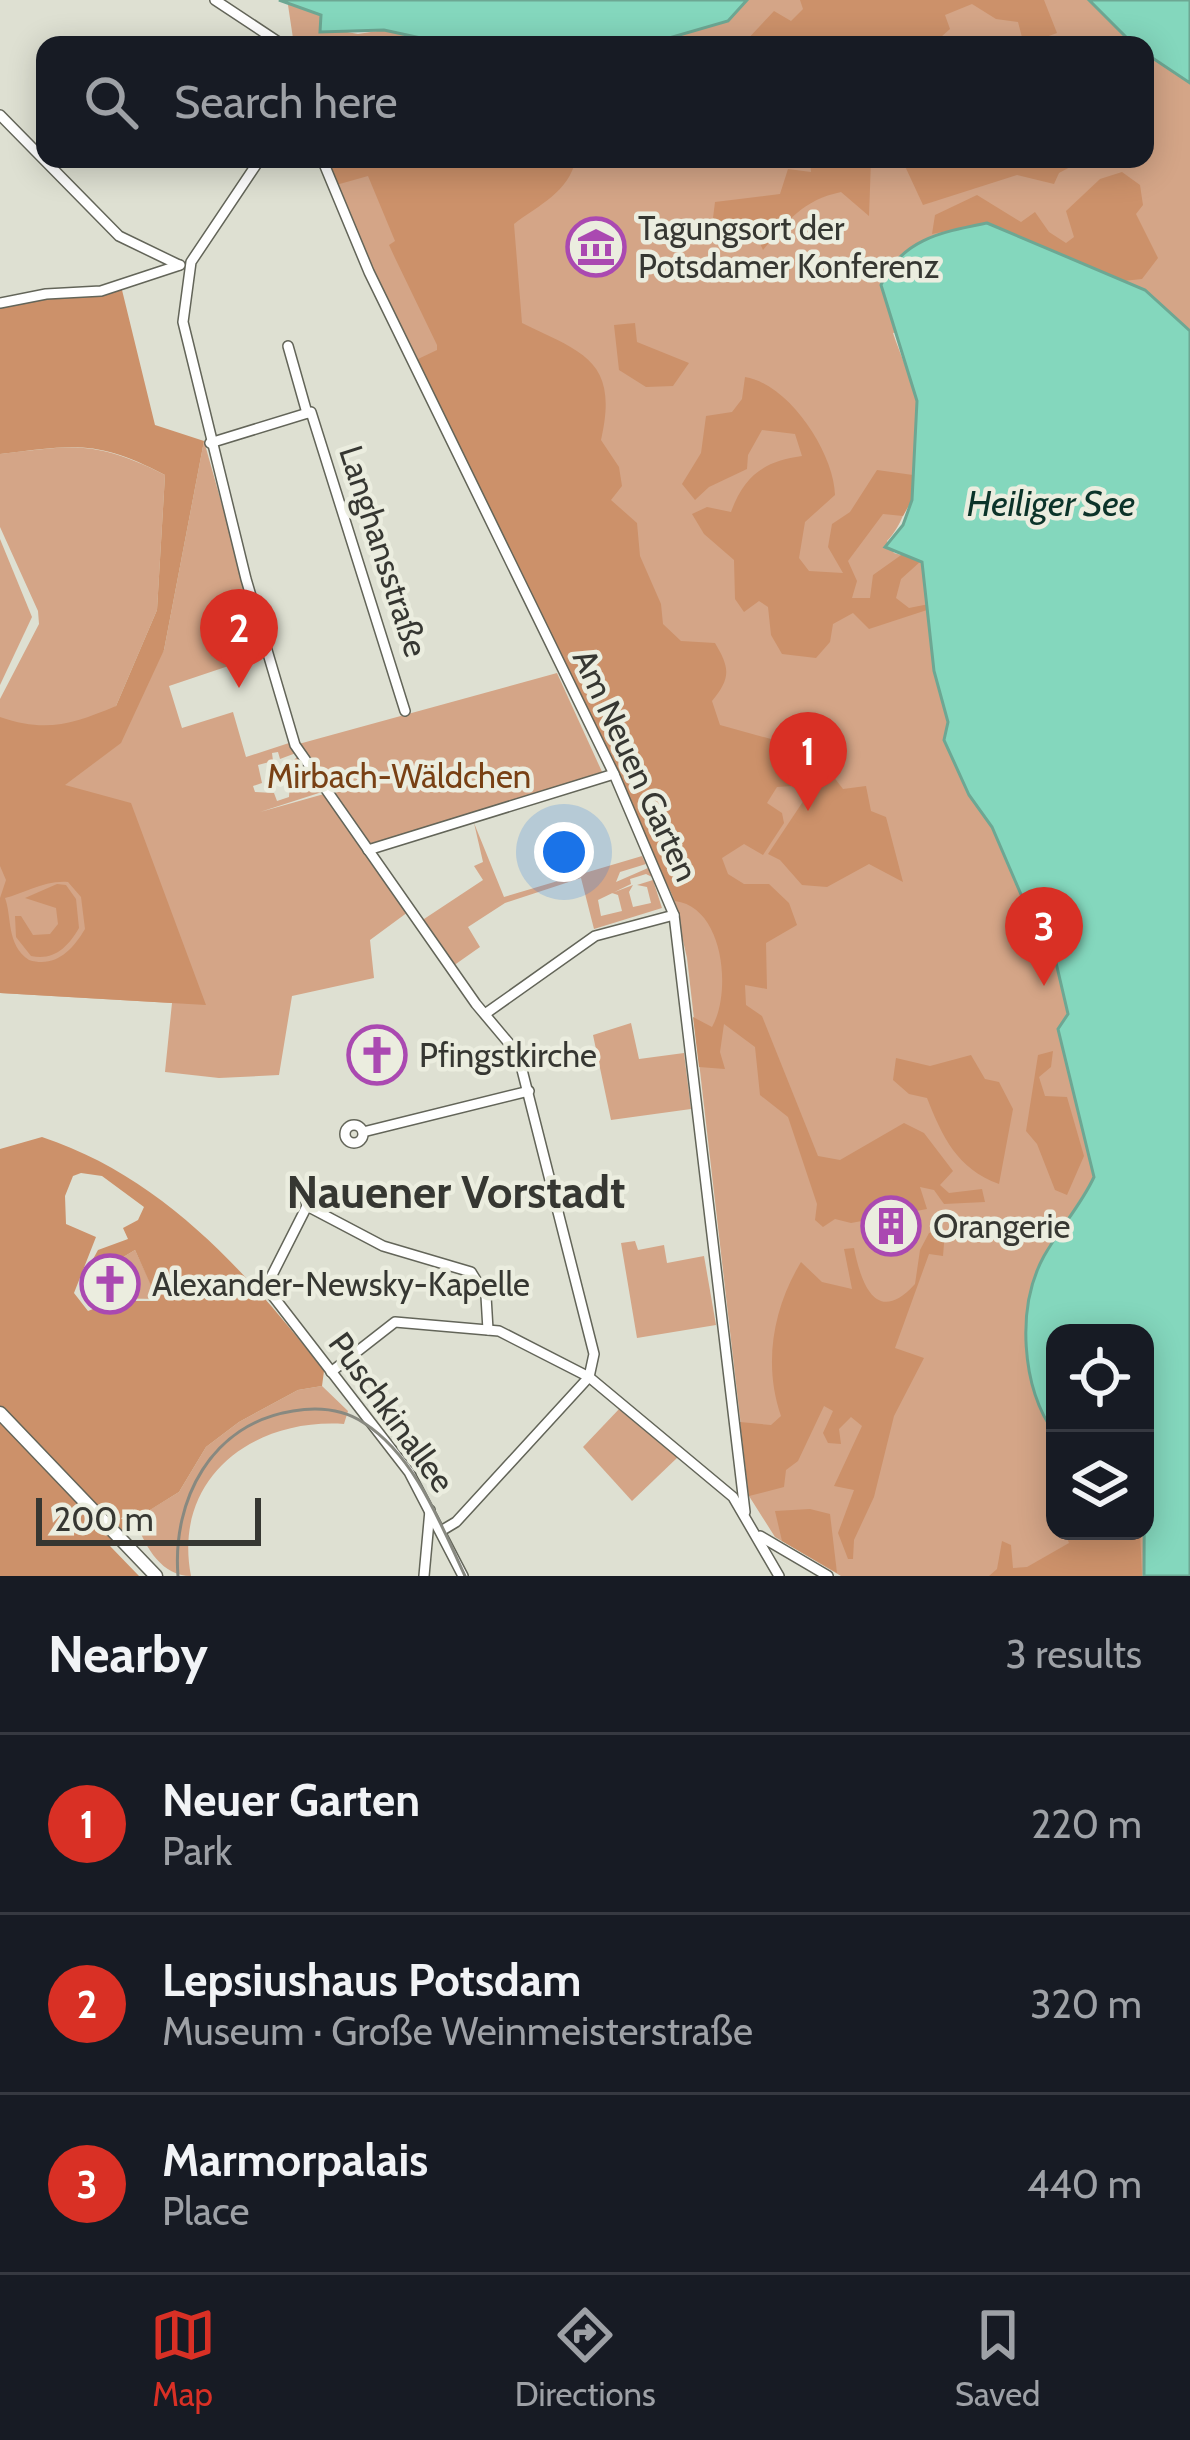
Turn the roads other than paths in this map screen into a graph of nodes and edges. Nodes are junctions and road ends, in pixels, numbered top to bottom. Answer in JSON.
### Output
{"nodes":[{"id":1,"x":215,"y":0,"type":"edge"},
{"id":2,"x":270,"y":36,"type":"edge"},
{"id":3,"x":0,"y":115,"type":"edge"},
{"id":4,"x":36,"y":154,"type":"edge"},
{"id":5,"x":49,"y":168,"type":"edge"},
{"id":6,"x":254,"y":168,"type":"edge"},
{"id":7,"x":326,"y":168,"type":"edge"},
{"id":8,"x":150,"y":255,"type":"junction"},
{"id":9,"x":191,"y":262,"type":"junction"},
{"id":10,"x":179,"y":265,"type":"junction"},
{"id":11,"x":148,"y":275,"type":"junction"},
{"id":12,"x":0,"y":303,"type":"edge"},
{"id":13,"x":288,"y":346,"type":"dead end"},
{"id":14,"x":308,"y":413,"type":"junction"},
{"id":15,"x":210,"y":443,"type":"junction"},
{"id":16,"x":405,"y":711,"type":"dead end"},
{"id":17,"x":614,"y":774,"type":"junction"},
{"id":18,"x":368,"y":850,"type":"junction"},
{"id":19,"x":674,"y":915,"type":"junction"},
{"id":20,"x":485,"y":1014,"type":"junction"},
{"id":21,"x":529,"y":1091,"type":"junction"},
{"id":22,"x":363,"y":1132,"type":"dead end"},
{"id":23,"x":488,"y":1330,"type":"junction"},
{"id":24,"x":332,"y":1372,"type":"junction"},
{"id":25,"x":589,"y":1377,"type":"junction"},
{"id":26,"x":0,"y":1413,"type":"edge"},
{"id":27,"x":430,"y":1510,"type":"junction"},
{"id":28,"x":745,"y":1512,"type":"junction"},
{"id":29,"x":441,"y":1531,"type":"junction"},
{"id":30,"x":760,"y":1536,"type":"junction"},
{"id":31,"x":157,"y":1576,"type":"edge"},
{"id":32,"x":424,"y":1576,"type":"edge"},
{"id":33,"x":463,"y":1576,"type":"edge"},
{"id":34,"x":778,"y":1576,"type":"edge"},
{"id":35,"x":828,"y":1576,"type":"edge"}],
"edges":[{"from":1,"to":2,"type":"street"},
{"from":3,"to":4,"type":"street"},
{"from":5,"to":8,"type":"street"},
{"from":6,"to":9,"type":"street"},
{"from":7,"to":17,"type":"street","name":"Am Neuen Garten"},
{"from":8,"to":10,"type":"street"},
{"from":8,"to":11,"type":"street"},
{"from":9,"to":10,"type":"street"},
{"from":9,"to":15,"type":"street"},
{"from":10,"to":11,"type":"street"},
{"from":11,"to":12,"type":"street"},
{"from":13,"to":14,"type":"street","name":"Langhansstraße"},
{"from":14,"to":15,"type":"street","name":"Langhansstraße"},
{"from":14,"to":16,"type":"street","name":"Langhansstraße"},
{"from":15,"to":18,"type":"street"},
{"from":17,"to":18,"type":"street"},
{"from":17,"to":19,"type":"street","name":"Am Neuen Garten"},
{"from":18,"to":20,"type":"street"},
{"from":19,"to":20,"type":"street"},
{"from":19,"to":28,"type":"street","name":"Am Neuen Garten"},
{"from":20,"to":21,"type":"street"},
{"from":21,"to":22,"type":"street"},
{"from":21,"to":25,"type":"street"},
{"from":23,"to":24,"type":"street"},
{"from":23,"to":24,"type":"street","name":"Puschkinallee"},
{"from":23,"to":25,"type":"street"},
{"from":24,"to":27,"type":"street","name":"Puschkinallee"},
{"from":25,"to":28,"type":"street"},
{"from":25,"to":29,"type":"street"},
{"from":26,"to":31,"type":"main road"},
{"from":27,"to":29,"type":"street","name":"Puschkinallee"},
{"from":27,"to":32,"type":"street"},
{"from":28,"to":30,"type":"street"},
{"from":29,"to":33,"type":"street","name":"Puschkinallee"},
{"from":30,"to":34,"type":"street"},
{"from":30,"to":35,"type":"street"}]}
